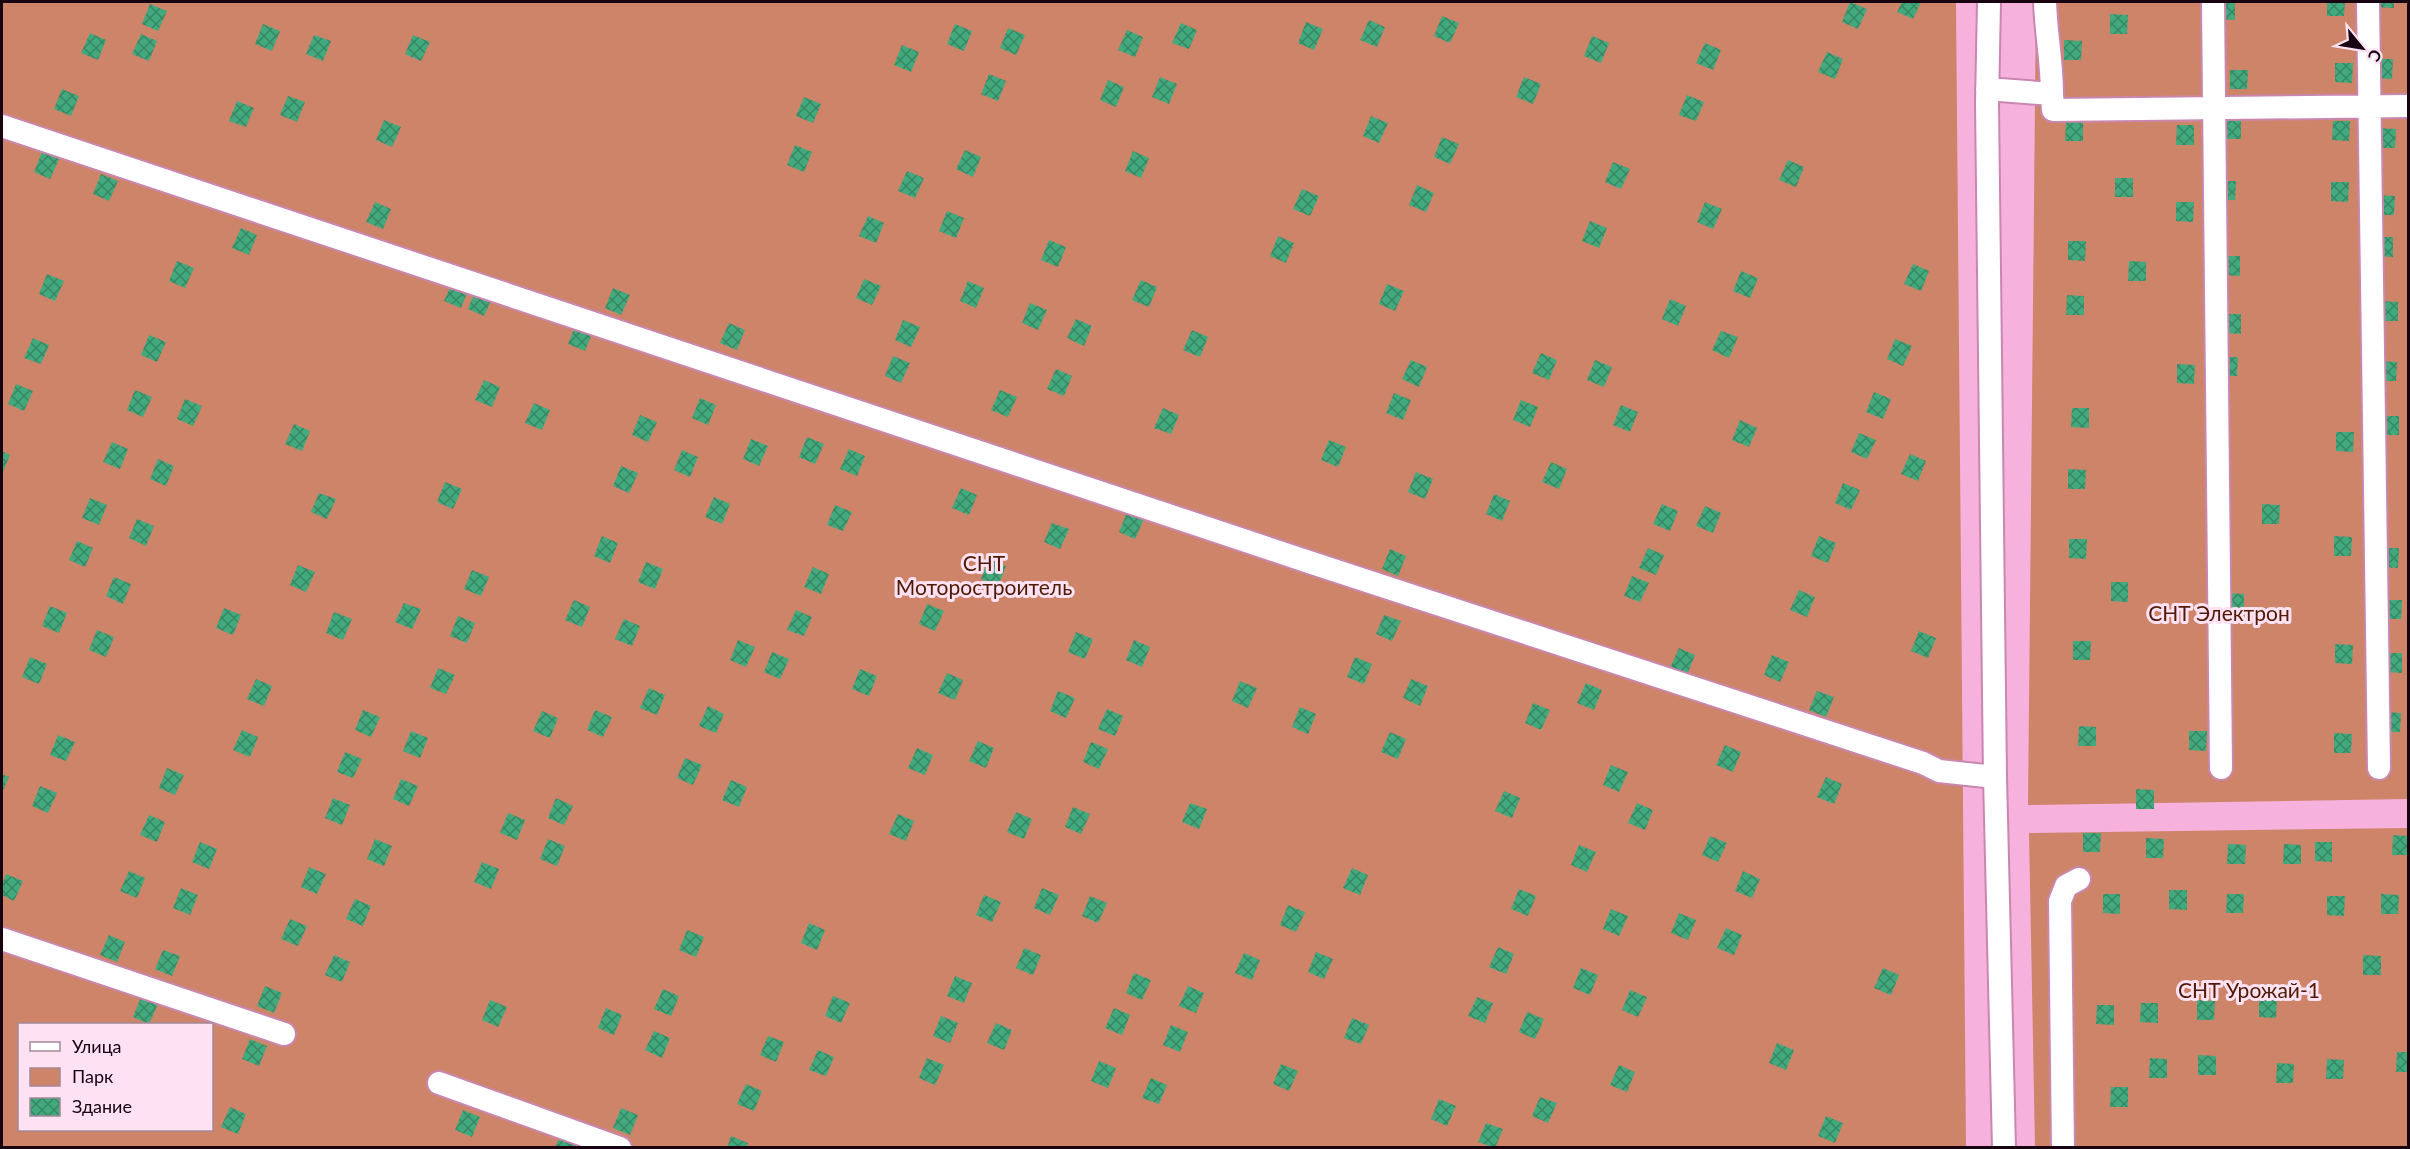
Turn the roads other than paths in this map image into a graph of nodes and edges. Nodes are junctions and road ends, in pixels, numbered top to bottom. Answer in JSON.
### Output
{"nodes":[{"id":1,"x":1989,"y":2,"type":"edge"},
{"id":2,"x":2045,"y":2,"type":"edge"},
{"id":3,"x":2213,"y":2,"type":"edge"},
{"id":4,"x":2368,"y":2,"type":"edge"},
{"id":5,"x":1987,"y":89,"type":"junction"},
{"id":6,"x":2052,"y":94,"type":"junction"},
{"id":7,"x":2368,"y":106,"type":"junction"},
{"id":8,"x":2409,"y":106,"type":"edge"},
{"id":9,"x":2214,"y":108,"type":"junction"},
{"id":10,"x":2,"y":126,"type":"edge"},
{"id":11,"x":2221,"y":768,"type":"dead end"},
{"id":12,"x":2379,"y":768,"type":"dead end"},
{"id":13,"x":1995,"y":777,"type":"junction"},
{"id":14,"x":2079,"y":879,"type":"dead end"},
{"id":15,"x":2,"y":939,"type":"edge"},
{"id":16,"x":284,"y":1034,"type":"dead end"},
{"id":17,"x":440,"y":1083,"type":"dead end"},
{"id":18,"x":620,"y":1148,"type":"edge"},
{"id":19,"x":2004,"y":1148,"type":"edge"},
{"id":20,"x":2063,"y":1148,"type":"edge"}],
"edges":[{"from":1,"to":5,"type":"street"},
{"from":2,"to":6,"type":"street"},
{"from":3,"to":9,"type":"street"},
{"from":4,"to":7,"type":"street"},
{"from":5,"to":6,"type":"street"},
{"from":5,"to":13,"type":"street"},
{"from":6,"to":9,"type":"street"},
{"from":7,"to":8,"type":"street"},
{"from":7,"to":9,"type":"street"},
{"from":7,"to":12,"type":"street"},
{"from":9,"to":11,"type":"street"},
{"from":10,"to":13,"type":"street"},
{"from":13,"to":19,"type":"street"},
{"from":14,"to":20,"type":"street"},
{"from":15,"to":16,"type":"street"},
{"from":17,"to":18,"type":"street"}]}
